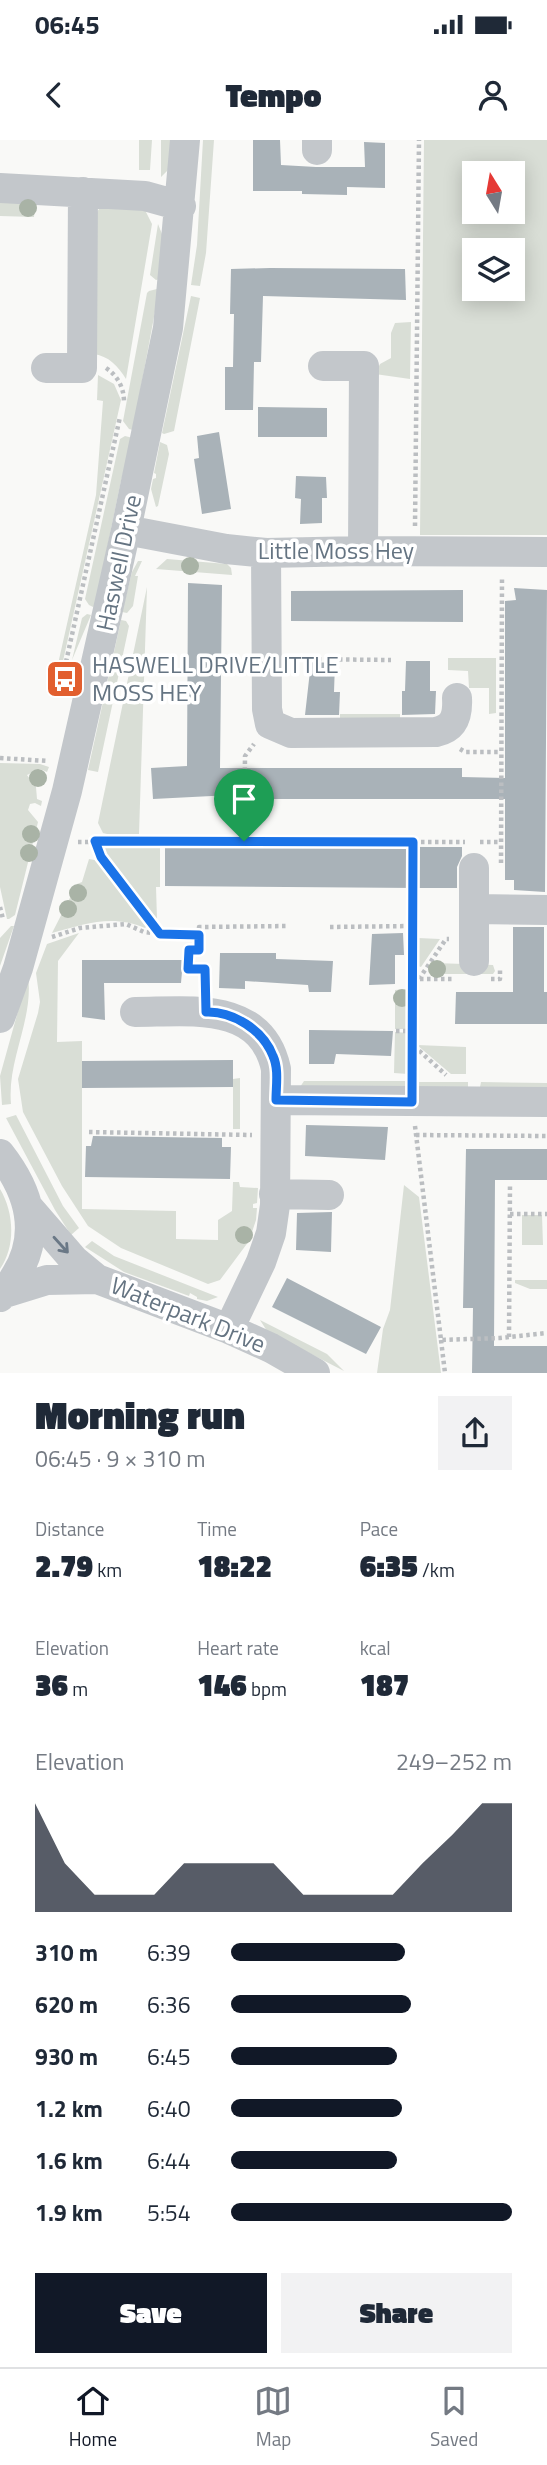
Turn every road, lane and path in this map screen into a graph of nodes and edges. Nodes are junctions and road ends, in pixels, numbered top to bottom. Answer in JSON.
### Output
{"nodes":[{"id":1,"x":185,"y":140,"type":"edge"},
{"id":2,"x":419,"y":140,"type":"edge"},
{"id":3,"x":0,"y":188,"type":"edge"},
{"id":4,"x":83,"y":192,"type":"junction"},
{"id":5,"x":181,"y":206,"type":"junction"},
{"id":6,"x":323,"y":366,"type":"dead end"},
{"id":7,"x":46,"y":368,"type":"dead end"},
{"id":8,"x":126,"y":530,"type":"junction"},
{"id":9,"x":363,"y":551,"type":"junction"},
{"id":10,"x":414,"y":551,"type":"junction"},
{"id":11,"x":512,"y":552,"type":"junction"},
{"id":12,"x":547,"y":552,"type":"edge"},
{"id":13,"x":266,"y":553,"type":"junction"},
{"id":14,"x":266,"y":659,"type":"junction"},
{"id":15,"x":391,"y":660,"type":"dead end"},
{"id":16,"x":457,"y":698,"type":"dead end"},
{"id":17,"x":270,"y":724,"type":"junction"},
{"id":18,"x":0,"y":758,"type":"edge"},
{"id":19,"x":52,"y":762,"type":"dead end"},
{"id":20,"x":95,"y":841,"type":"junction"},
{"id":21,"x":244,"y":841,"type":"junction"},
{"id":22,"x":413,"y":842,"type":"junction"},
{"id":23,"x":500,"y":842,"type":"junction"},
{"id":24,"x":52,"y":845,"type":"junction"},
{"id":25,"x":487,"y":869,"type":"joint"},
{"id":26,"x":475,"y":909,"type":"junction"},
{"id":27,"x":547,"y":910,"type":"edge"},
{"id":28,"x":288,"y":926,"type":"dead end"},
{"id":29,"x":413,"y":926,"type":"junction"},
{"id":30,"x":330,"y":927,"type":"dead end"},
{"id":31,"x":160,"y":934,"type":"junction"},
{"id":32,"x":199,"y":935,"type":"junction"},
{"id":33,"x":27,"y":939,"type":"junction"},
{"id":34,"x":479,"y":965,"type":"junction"},
{"id":35,"x":416,"y":979,"type":"junction"},
{"id":36,"x":135,"y":1012,"type":"dead end"},
{"id":37,"x":206,"y":1012,"type":"junction"},
{"id":38,"x":0,"y":1018,"type":"edge"},
{"id":39,"x":396,"y":1031,"type":"dead end"},
{"id":40,"x":413,"y":1031,"type":"junction"},
{"id":41,"x":413,"y":1045,"type":"junction"},
{"id":42,"x":450,"y":1078,"type":"dead end"},
{"id":43,"x":276,"y":1100,"type":"junction"},
{"id":44,"x":412,"y":1102,"type":"junction"},
{"id":45,"x":547,"y":1102,"type":"edge"},
{"id":46,"x":89,"y":1132,"type":"dead end"},
{"id":47,"x":416,"y":1135,"type":"junction"},
{"id":48,"x":275,"y":1136,"type":"junction"},
{"id":49,"x":547,"y":1136,"type":"edge"},
{"id":50,"x":0,"y":1154,"type":"edge"},
{"id":51,"x":510,"y":1184,"type":"dead end"},
{"id":52,"x":274,"y":1194,"type":"junction"},
{"id":53,"x":329,"y":1195,"type":"dead end"},
{"id":54,"x":29,"y":1208,"type":"junction"},
{"id":55,"x":510,"y":1214,"type":"junction"},
{"id":56,"x":547,"y":1214,"type":"edge"},
{"id":57,"x":97,"y":1279,"type":"junction"},
{"id":58,"x":3,"y":1295,"type":"edge"},
{"id":59,"x":229,"y":1329,"type":"junction"},
{"id":60,"x":547,"y":1333,"type":"edge"},
{"id":61,"x":509,"y":1338,"type":"junction"},
{"id":62,"x":441,"y":1340,"type":"junction"},
{"id":63,"x":315,"y":1373,"type":"edge"},
{"id":64,"x":445,"y":1373,"type":"edge"}],
"edges":[{"from":1,"to":5,"type":"street","name":"Haswell Drive"},
{"from":2,"to":10,"type":"path"},
{"from":3,"to":4,"type":"street"},
{"from":4,"to":5,"type":"street"},
{"from":4,"to":7,"type":"street"},
{"from":5,"to":8,"type":"street","name":"Haswell Drive"},
{"from":6,"to":9,"type":"street"},
{"from":8,"to":13,"type":"street","name":"Little Moss Hey"},
{"from":8,"to":24,"type":"street","name":"Haswell Drive"},
{"from":9,"to":10,"type":"street","name":"Little Moss Hey"},
{"from":9,"to":13,"type":"street","name":"Little Moss Hey"},
{"from":10,"to":11,"type":"street","name":"Little Moss Hey"},
{"from":11,"to":12,"type":"street","name":"Little Moss Hey"},
{"from":11,"to":23,"type":"path"},
{"from":13,"to":14,"type":"street"},
{"from":14,"to":15,"type":"path"},
{"from":14,"to":17,"type":"street"},
{"from":16,"to":17,"type":"street"},
{"from":17,"to":21,"type":"path"},
{"from":18,"to":19,"type":"path"},
{"from":20,"to":21,"type":"path"},
{"from":20,"to":24,"type":"path"},
{"from":20,"to":31,"type":"path"},
{"from":21,"to":22,"type":"path"},
{"from":22,"to":23,"type":"path"},
{"from":22,"to":29,"type":"path"},
{"from":23,"to":25,"type":"path"},
{"from":24,"to":33,"type":"street","name":"Haswell Drive"},
{"from":25,"to":26,"type":"street"},
{"from":26,"to":27,"type":"street"},
{"from":26,"to":34,"type":"street"},
{"from":28,"to":32,"type":"path"},
{"from":29,"to":30,"type":"path"},
{"from":29,"to":35,"type":"path"},
{"from":31,"to":32,"type":"path"},
{"from":31,"to":33,"type":"path"},
{"from":32,"to":37,"type":"path"},
{"from":33,"to":38,"type":"street","name":"Haswell Drive"},
{"from":34,"to":35,"type":"path"},
{"from":34,"to":35,"type":"path"},
{"from":35,"to":40,"type":"path"},
{"from":36,"to":37,"type":"street"},
{"from":37,"to":43,"type":"street"},
{"from":39,"to":40,"type":"path"},
{"from":40,"to":41,"type":"path"},
{"from":41,"to":42,"type":"path"},
{"from":41,"to":44,"type":"path"},
{"from":43,"to":44,"type":"street"},
{"from":43,"to":48,"type":"street"},
{"from":44,"to":45,"type":"street"},
{"from":44,"to":47,"type":"path"},
{"from":46,"to":48,"type":"path"},
{"from":47,"to":49,"type":"path"},
{"from":47,"to":62,"type":"path"},
{"from":48,"to":52,"type":"street"},
{"from":50,"to":54,"type":"street"},
{"from":51,"to":55,"type":"path"},
{"from":52,"to":53,"type":"street"},
{"from":52,"to":59,"type":"street"},
{"from":54,"to":57,"type":"street","name":"Waterpark Drive","one_way":true},
{"from":54,"to":58,"type":"street"},
{"from":55,"to":56,"type":"path"},
{"from":55,"to":61,"type":"path"},
{"from":57,"to":58,"type":"street","name":"Waterpark Drive"},
{"from":57,"to":59,"type":"street","name":"Waterpark Drive"},
{"from":59,"to":63,"type":"street","name":"Waterpark Drive"},
{"from":60,"to":61,"type":"path"},
{"from":61,"to":62,"type":"path"},
{"from":62,"to":64,"type":"path"}]}
